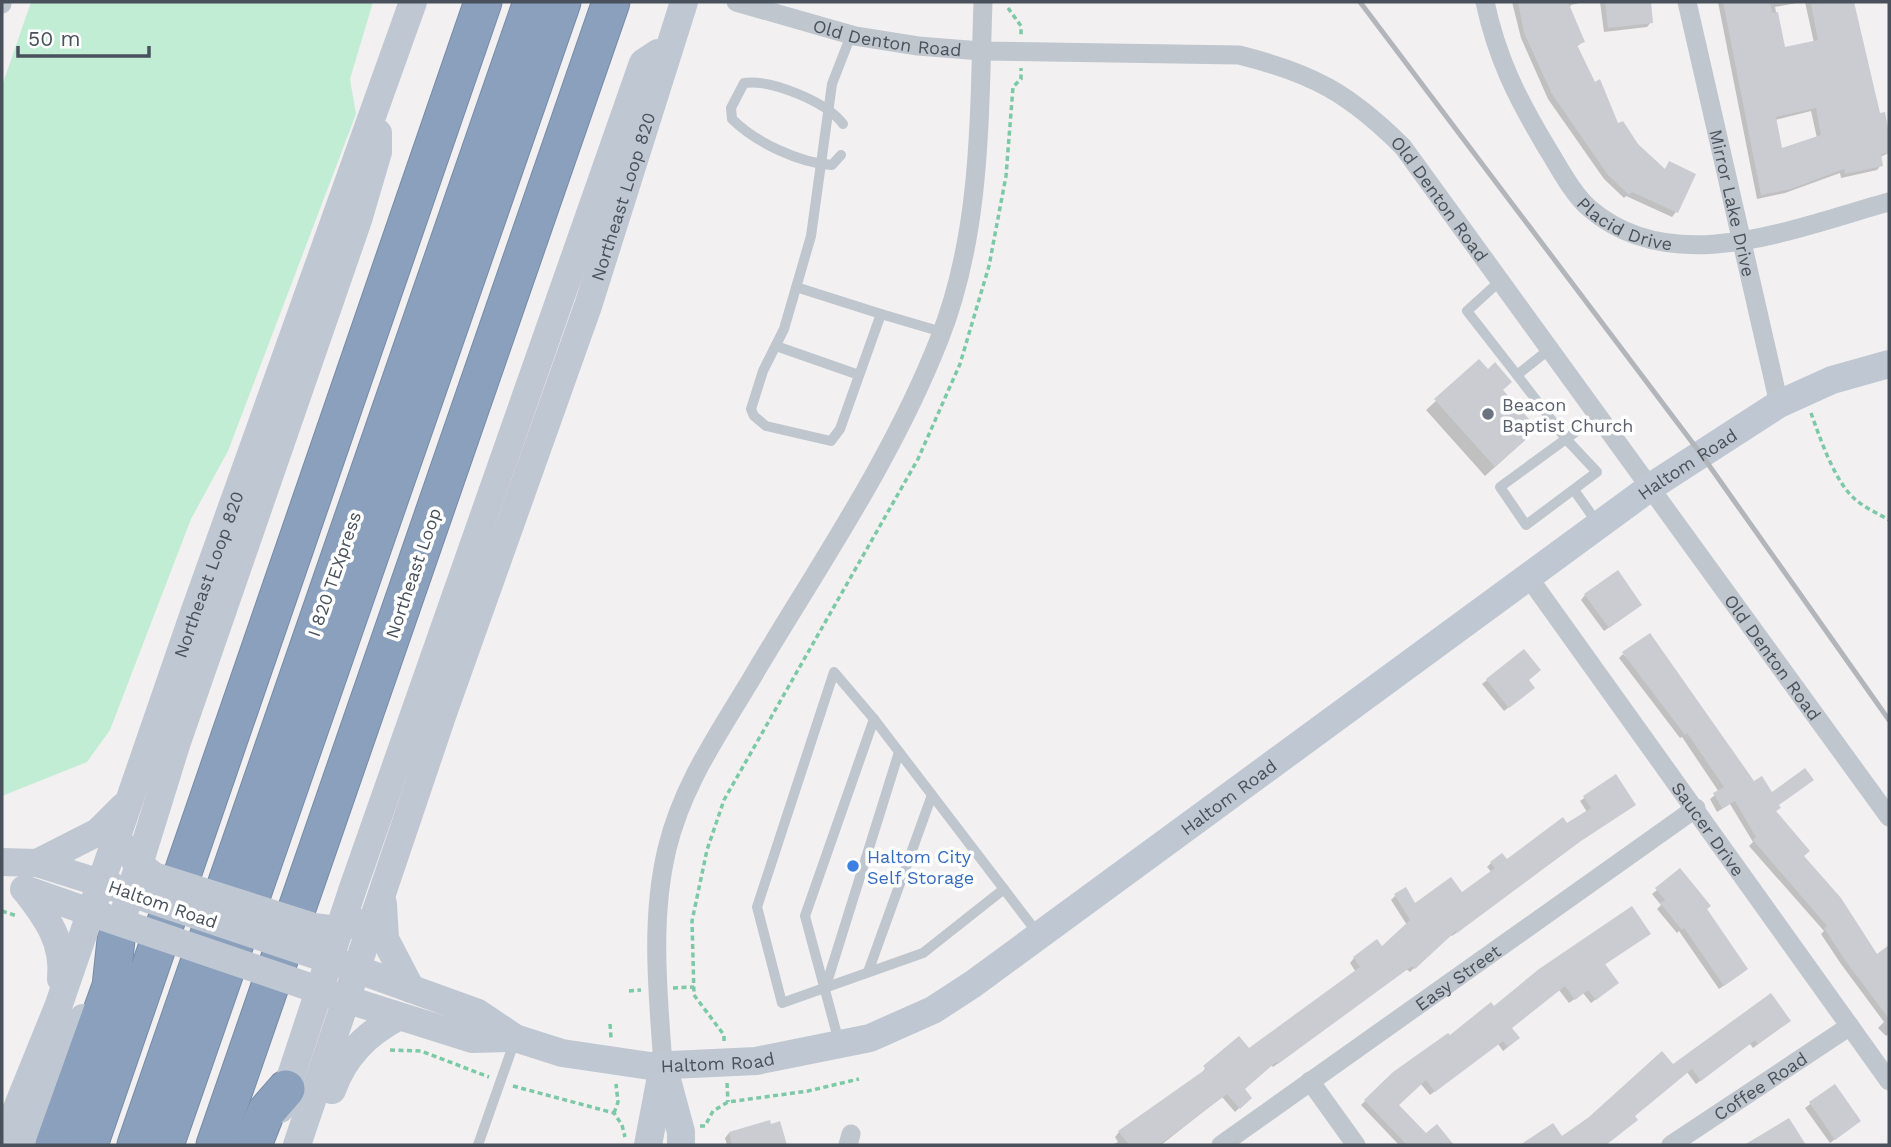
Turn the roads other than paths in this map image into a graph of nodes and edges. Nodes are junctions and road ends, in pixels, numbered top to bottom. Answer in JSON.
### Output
{"nodes":[{"id":1,"x":413,"y":2,"type":"edge"},
{"id":2,"x":483,"y":2,"type":"edge"},
{"id":3,"x":532,"y":2,"type":"edge"},
{"id":4,"x":562,"y":2,"type":"edge"},
{"id":5,"x":611,"y":2,"type":"edge"},
{"id":6,"x":684,"y":2,"type":"edge"},
{"id":7,"x":736,"y":2,"type":"edge"},
{"id":8,"x":983,"y":2,"type":"edge"},
{"id":9,"x":1485,"y":2,"type":"edge"},
{"id":10,"x":1687,"y":2,"type":"edge"},
{"id":11,"x":852,"y":35,"type":"junction"},
{"id":12,"x":669,"y":45,"type":"junction"},
{"id":13,"x":981,"y":51,"type":"junction"},
{"id":14,"x":377,"y":102,"type":"junction"},
{"id":15,"x":827,"y":108,"type":"junction"},
{"id":16,"x":843,"y":124,"type":"dead end"},
{"id":17,"x":841,"y":155,"type":"dead end"},
{"id":18,"x":819,"y":164,"type":"junction"},
{"id":19,"x":1889,"y":202,"type":"edge"},
{"id":20,"x":1740,"y":242,"type":"junction"},
{"id":21,"x":1501,"y":280,"type":"junction"},
{"id":22,"x":796,"y":287,"type":"junction"},
{"id":23,"x":881,"y":314,"type":"junction"},
{"id":24,"x":942,"y":332,"type":"junction"},
{"id":25,"x":776,"y":346,"type":"junction"},
{"id":26,"x":1551,"y":348,"type":"junction"},
{"id":27,"x":1889,"y":364,"type":"edge"},
{"id":28,"x":859,"y":375,"type":"junction"},
{"id":29,"x":1517,"y":375,"type":"junction"},
{"id":30,"x":1791,"y":398,"type":"junction"},
{"id":31,"x":1599,"y":415,"type":"junction"},
{"id":32,"x":1566,"y":439,"type":"junction"},
{"id":33,"x":1651,"y":486,"type":"junction"},
{"id":34,"x":1574,"y":490,"type":"junction"},
{"id":35,"x":1598,"y":524,"type":"junction"},
{"id":36,"x":1527,"y":575,"type":"junction"},
{"id":37,"x":873,"y":719,"type":"junction"},
{"id":38,"x":899,"y":752,"type":"junction"},
{"id":39,"x":932,"y":795,"type":"junction"},
{"id":40,"x":1696,"y":808,"type":"junction"},
{"id":41,"x":1889,"y":817,"type":"edge"},
{"id":42,"x":126,"y":824,"type":"junction"},
{"id":43,"x":2,"y":862,"type":"edge"},
{"id":44,"x":37,"y":863,"type":"junction"},
{"id":45,"x":2,"y":871,"type":"edge"},
{"id":46,"x":107,"y":885,"type":"junction"},
{"id":47,"x":1004,"y":889,"type":"junction"},
{"id":48,"x":26,"y":891,"type":"junction"},
{"id":49,"x":382,"y":897,"type":"junction"},
{"id":50,"x":104,"y":924,"type":"junction"},
{"id":51,"x":1039,"y":935,"type":"junction"},
{"id":52,"x":351,"y":967,"type":"junction"},
{"id":53,"x":868,"y":972,"type":"junction"},
{"id":54,"x":411,"y":989,"type":"junction"},
{"id":55,"x":825,"y":990,"type":"junction"},
{"id":56,"x":341,"y":998,"type":"junction"},
{"id":57,"x":58,"y":1007,"type":"junction"},
{"id":58,"x":398,"y":1017,"type":"junction"},
{"id":59,"x":1850,"y":1026,"type":"junction"},
{"id":60,"x":515,"y":1038,"type":"junction"},
{"id":61,"x":840,"y":1045,"type":"junction"},
{"id":62,"x":663,"y":1065,"type":"junction"},
{"id":63,"x":1310,"y":1081,"type":"junction"},
{"id":64,"x":1889,"y":1081,"type":"edge"},
{"id":65,"x":286,"y":1089,"type":"junction"},
{"id":66,"x":2,"y":1145,"type":"edge"},
{"id":67,"x":30,"y":1145,"type":"edge"},
{"id":68,"x":54,"y":1145,"type":"edge"},
{"id":69,"x":89,"y":1145,"type":"edge"},
{"id":70,"x":136,"y":1145,"type":"edge"},
{"id":71,"x":165,"y":1145,"type":"edge"},
{"id":72,"x":215,"y":1145,"type":"edge"},
{"id":73,"x":253,"y":1145,"type":"edge"},
{"id":74,"x":269,"y":1145,"type":"edge"},
{"id":75,"x":297,"y":1145,"type":"edge"},
{"id":76,"x":313,"y":1145,"type":"edge"},
{"id":77,"x":478,"y":1145,"type":"edge"},
{"id":78,"x":648,"y":1145,"type":"edge"},
{"id":79,"x":681,"y":1145,"type":"edge"},
{"id":80,"x":1221,"y":1145,"type":"edge"},
{"id":81,"x":1356,"y":1145,"type":"edge"},
{"id":82,"x":1671,"y":1145,"type":"edge"}],
"edges":[{"from":1,"to":14,"type":"main road","name":"Northeast Loop 820"},
{"from":2,"to":69,"type":"highway"},
{"from":3,"to":70,"type":"highway","name":"I 820 TEXpress"},
{"from":4,"to":71,"type":"highway","name":"I 820 TEXpress"},
{"from":5,"to":72,"type":"highway","name":"Northeast Loop"},
{"from":6,"to":12,"type":"main road","name":"Northeast Loop 820"},
{"from":7,"to":11,"type":"street","name":"Old Denton Road"},
{"from":8,"to":13,"type":"street"},
{"from":9,"to":20,"type":"street","name":"Placid Drive"},
{"from":10,"to":20,"type":"street","name":"Mirror Lake Drive"},
{"from":11,"to":13,"type":"street","name":"Old Denton Road"},
{"from":11,"to":15,"type":"lane"},
{"from":12,"to":49,"type":"main road","name":"Northeast Loop 820"},
{"from":12,"to":65,"type":"main road"},
{"from":13,"to":21,"type":"street","name":"Old Denton Road"},
{"from":13,"to":24,"type":"street"},
{"from":14,"to":42,"type":"main road","name":"Northeast Loop 820"},
{"from":14,"to":50,"type":"main road"},
{"from":15,"to":16,"type":"lane"},
{"from":15,"to":18,"type":"lane"},
{"from":15,"to":18,"type":"lane"},
{"from":17,"to":18,"type":"lane"},
{"from":18,"to":22,"type":"lane"},
{"from":19,"to":20,"type":"street","name":"Placid Drive"},
{"from":20,"to":30,"type":"street","name":"Mirror Lake Drive"},
{"from":21,"to":26,"type":"street","name":"Old Denton Road"},
{"from":21,"to":29,"type":"lane"},
{"from":22,"to":23,"type":"lane"},
{"from":22,"to":25,"type":"lane"},
{"from":23,"to":24,"type":"lane"},
{"from":23,"to":28,"type":"lane"},
{"from":24,"to":62,"type":"street"},
{"from":25,"to":28,"type":"lane"},
{"from":25,"to":28,"type":"lane"},
{"from":26,"to":29,"type":"lane"},
{"from":26,"to":31,"type":"street","name":"Old Denton Road"},
{"from":27,"to":30,"type":"main road","name":"Haltom Road"},
{"from":29,"to":32,"type":"lane"},
{"from":30,"to":33,"type":"main road","name":"Haltom Road"},
{"from":31,"to":32,"type":"lane"},
{"from":31,"to":33,"type":"street","name":"Old Denton Road"},
{"from":32,"to":34,"type":"lane"},
{"from":32,"to":34,"type":"lane"},
{"from":33,"to":35,"type":"main road","name":"Haltom Road"},
{"from":33,"to":41,"type":"street","name":"Old Denton Road"},
{"from":34,"to":35,"type":"lane"},
{"from":35,"to":36,"type":"main road","name":"Haltom Road"},
{"from":36,"to":40,"type":"street","name":"Saucer Drive"},
{"from":36,"to":51,"type":"main road","name":"Haltom Road"},
{"from":37,"to":38,"type":"lane"},
{"from":37,"to":55,"type":"lane"},
{"from":37,"to":55,"type":"lane"},
{"from":38,"to":39,"type":"lane"},
{"from":38,"to":55,"type":"lane"},
{"from":39,"to":47,"type":"lane"},
{"from":39,"to":53,"type":"lane"},
{"from":40,"to":59,"type":"street","name":"Saucer Drive"},
{"from":40,"to":63,"type":"street","name":"Easy Street"},
{"from":42,"to":44,"type":"main road"},
{"from":42,"to":46,"type":"main road","name":"Northeast Loop 820"},
{"from":42,"to":49,"type":"main road","bridge":true},
{"from":43,"to":44,"type":"main road","name":"Haltom Road"},
{"from":44,"to":46,"type":"main road","name":"Haltom Road"},
{"from":45,"to":48,"type":"main road","name":"Haltom Road"},
{"from":46,"to":50,"type":"main road","name":"Northeast Loop 820"},
{"from":46,"to":52,"type":"main road","name":"Haltom Road","bridge":true},
{"from":47,"to":51,"type":"lane"},
{"from":47,"to":53,"type":"lane"},
{"from":48,"to":50,"type":"main road","name":"Haltom Road"},
{"from":48,"to":57,"type":"main road"},
{"from":49,"to":52,"type":"main road","name":"Northeast Loop 820"},
{"from":49,"to":54,"type":"main road"},
{"from":50,"to":56,"type":"main road","name":"Haltom Road","bridge":true},
{"from":50,"to":57,"type":"main road","name":"Northeast Loop 820"},
{"from":50,"to":67,"type":"main road"},
{"from":50,"to":68,"type":"highway"},
{"from":51,"to":61,"type":"main road","name":"Haltom Road"},
{"from":52,"to":54,"type":"main road","name":"Haltom Road"},
{"from":52,"to":56,"type":"main road","name":"Northeast Loop 820"},
{"from":53,"to":55,"type":"lane"},
{"from":54,"to":60,"type":"main road","name":"Haltom Road"},
{"from":55,"to":61,"type":"lane"},
{"from":56,"to":58,"type":"main road","name":"Haltom Road"},
{"from":56,"to":75,"type":"main road","name":"Northeast Loop 820"},
{"from":57,"to":66,"type":"main road","name":"Northeast Loop 820"},
{"from":58,"to":60,"type":"main road","name":"Haltom Road"},
{"from":58,"to":76,"type":"main road"},
{"from":59,"to":64,"type":"street","name":"Saucer Drive"},
{"from":59,"to":82,"type":"street","name":"Coffee Road"},
{"from":60,"to":62,"type":"main road","name":"Haltom Road"},
{"from":60,"to":77,"type":"lane"},
{"from":61,"to":62,"type":"main road","name":"Haltom Road"},
{"from":62,"to":78,"type":"main road"},
{"from":62,"to":79,"type":"main road"},
{"from":63,"to":80,"type":"street","name":"Easy Street"},
{"from":63,"to":81,"type":"street"},
{"from":65,"to":73,"type":"highway"},
{"from":65,"to":74,"type":"main road"}]}
